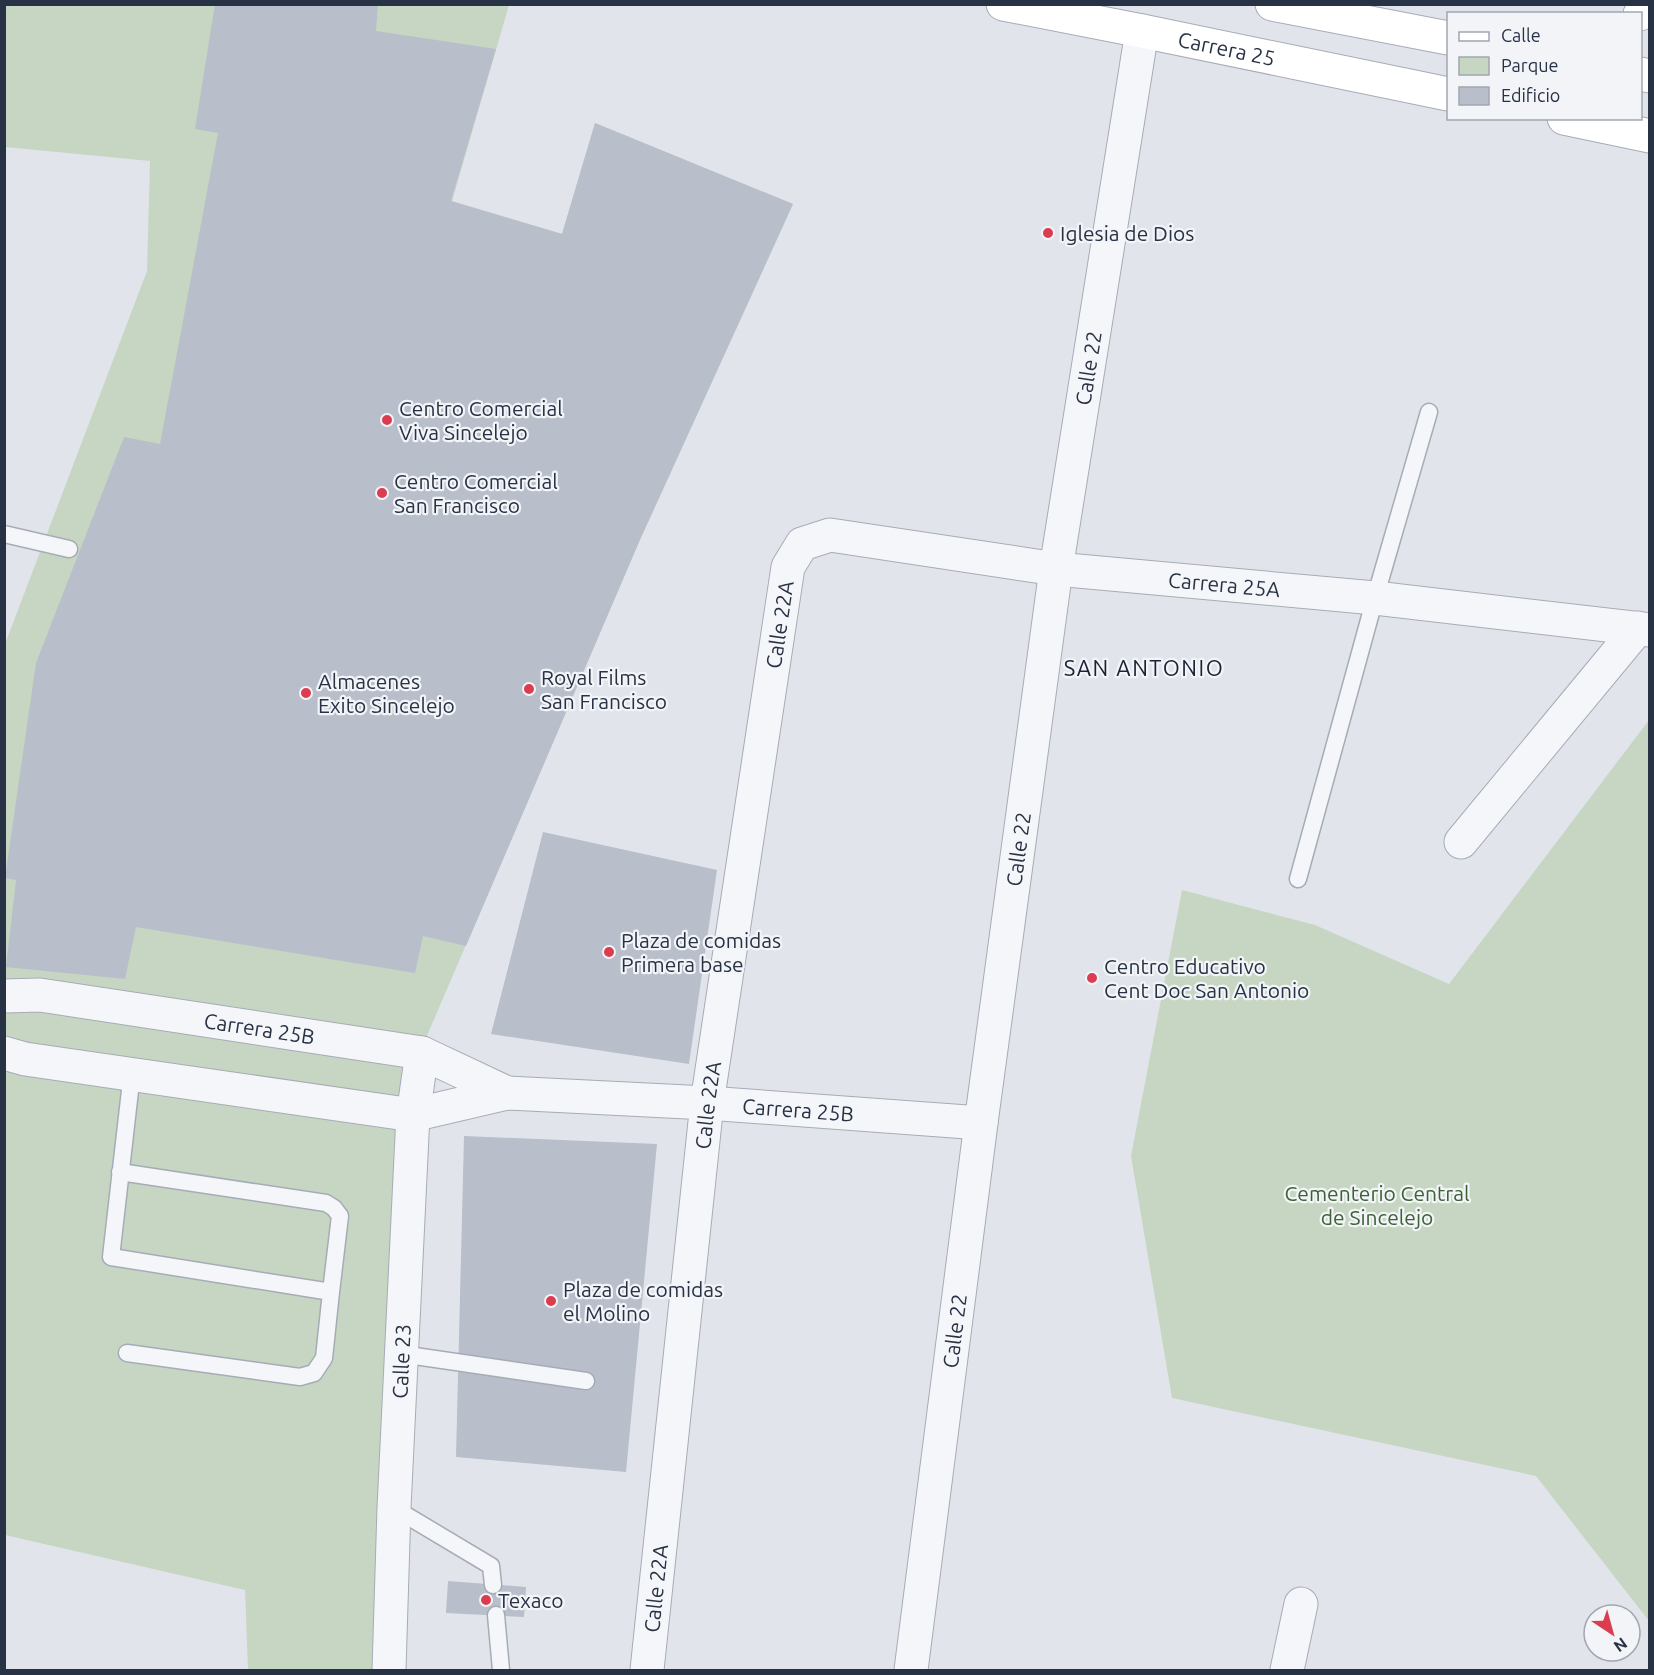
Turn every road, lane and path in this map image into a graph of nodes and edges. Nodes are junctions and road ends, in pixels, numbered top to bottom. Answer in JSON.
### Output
{"nodes":[{"id":1,"x":1004,"y":4,"type":"edge"},
{"id":2,"x":1272,"y":4,"type":"edge"},
{"id":3,"x":1142,"y":31,"type":"junction"},
{"id":4,"x":1447,"y":38,"type":"edge"},
{"id":5,"x":1447,"y":94,"type":"edge"},
{"id":6,"x":1574,"y":120,"type":"edge"},
{"id":7,"x":1650,"y":136,"type":"edge"},
{"id":8,"x":1429,"y":412,"type":"dead end"},
{"id":9,"x":4,"y":534,"type":"edge"},
{"id":10,"x":802,"y":544,"type":"joint"},
{"id":11,"x":69,"y":549,"type":"dead end"},
{"id":12,"x":1056,"y":569,"type":"junction"},
{"id":13,"x":1375,"y":598,"type":"junction"},
{"id":14,"x":1644,"y":629,"type":"edge"},
{"id":15,"x":1461,"y":842,"type":"dead end"},
{"id":16,"x":1298,"y":879,"type":"dead end"},
{"id":17,"x":4,"y":996,"type":"edge"},
{"id":18,"x":4,"y":1053,"type":"edge"},
{"id":19,"x":422,"y":1053,"type":"junction"},
{"id":20,"x":132,"y":1073,"type":"junction"},
{"id":21,"x":507,"y":1093,"type":"junction"},
{"id":22,"x":707,"y":1103,"type":"junction"},
{"id":23,"x":413,"y":1115,"type":"junction"},
{"id":24,"x":981,"y":1123,"type":"junction"},
{"id":25,"x":120,"y":1172,"type":"junction"},
{"id":26,"x":331,"y":1292,"type":"junction"},
{"id":27,"x":127,"y":1353,"type":"dead end"},
{"id":28,"x":401,"y":1354,"type":"junction"},
{"id":29,"x":586,"y":1381,"type":"dead end"},
{"id":30,"x":394,"y":1508,"type":"junction"},
{"id":31,"x":494,"y":1585,"type":"dead end"},
{"id":32,"x":1301,"y":1604,"type":"dead end"},
{"id":33,"x":496,"y":1615,"type":"dead end"},
{"id":34,"x":389,"y":1671,"type":"edge"},
{"id":35,"x":501,"y":1671,"type":"edge"},
{"id":36,"x":646,"y":1671,"type":"edge"},
{"id":37,"x":911,"y":1671,"type":"edge"},
{"id":38,"x":1287,"y":1671,"type":"edge"}],
"edges":[{"from":1,"to":3,"type":"main road","name":"Carrera 25"},
{"from":2,"to":4,"type":"main road"},
{"from":3,"to":5,"type":"main road","name":"Carrera 25"},
{"from":3,"to":12,"type":"street","name":"Calle 22"},
{"from":6,"to":7,"type":"main road"},
{"from":8,"to":13,"type":"lane"},
{"from":9,"to":11,"type":"lane"},
{"from":10,"to":12,"type":"street","name":"Carrera 25A"},
{"from":10,"to":22,"type":"street","name":"Calle 22A"},
{"from":12,"to":13,"type":"street","name":"Carrera 25A"},
{"from":12,"to":24,"type":"street","name":"Calle 22"},
{"from":13,"to":14,"type":"street","name":"Carrera 25A"},
{"from":13,"to":16,"type":"lane"},
{"from":14,"to":15,"type":"street"},
{"from":17,"to":19,"type":"street","name":"Carrera 25B"},
{"from":18,"to":20,"type":"street","name":"Carrera 25B"},
{"from":19,"to":21,"type":"street","name":"Carrera 25B"},
{"from":19,"to":23,"type":"street","name":"Calle 23"},
{"from":20,"to":23,"type":"street","name":"Carrera 25B"},
{"from":20,"to":25,"type":"lane"},
{"from":21,"to":22,"type":"street","name":"Carrera 25B"},
{"from":21,"to":23,"type":"street","name":"Carrera 25B"},
{"from":22,"to":24,"type":"street","name":"Carrera 25B"},
{"from":22,"to":36,"type":"street","name":"Calle 22A"},
{"from":23,"to":28,"type":"street","name":"Calle 23"},
{"from":24,"to":37,"type":"street","name":"Calle 22"},
{"from":25,"to":26,"type":"lane"},
{"from":25,"to":26,"type":"lane"},
{"from":26,"to":27,"type":"lane"},
{"from":28,"to":29,"type":"lane"},
{"from":28,"to":30,"type":"street","name":"Calle 23"},
{"from":30,"to":31,"type":"lane"},
{"from":30,"to":34,"type":"street","name":"Calle 23"},
{"from":32,"to":38,"type":"street"},
{"from":33,"to":35,"type":"lane"}]}
